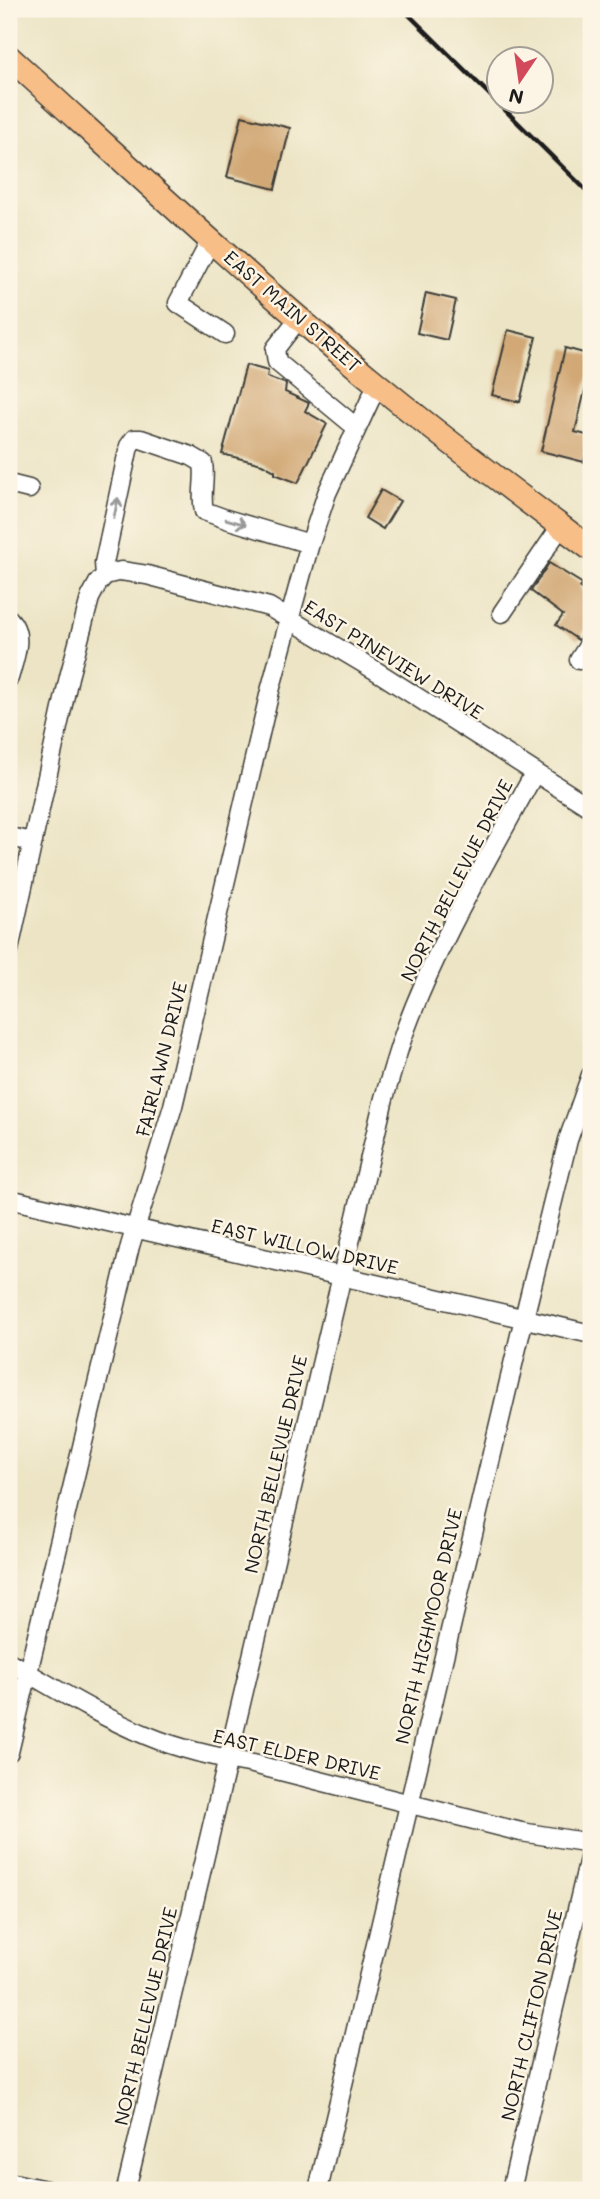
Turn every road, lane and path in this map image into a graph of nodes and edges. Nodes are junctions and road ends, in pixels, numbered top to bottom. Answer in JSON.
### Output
{"nodes":[{"id":1,"x":9,"y":57,"type":"edge"},
{"id":2,"x":211,"y":240,"type":"junction"},
{"id":3,"x":299,"y":318,"type":"junction"},
{"id":4,"x":225,"y":334,"type":"dead end"},
{"id":5,"x":377,"y":385,"type":"junction"},
{"id":6,"x":357,"y":428,"type":"junction"},
{"id":7,"x":9,"y":485,"type":"edge"},
{"id":8,"x":29,"y":489,"type":"dead end"},
{"id":9,"x":561,"y":526,"type":"junction"},
{"id":10,"x":310,"y":544,"type":"junction"},
{"id":11,"x":591,"y":549,"type":"edge"},
{"id":12,"x":105,"y":575,"type":"junction"},
{"id":13,"x":502,"y":613,"type":"dead end"},
{"id":14,"x":9,"y":618,"type":"edge"},
{"id":15,"x":289,"y":620,"type":"junction"},
{"id":16,"x":591,"y":641,"type":"edge"},
{"id":17,"x":579,"y":660,"type":"dead end"},
{"id":18,"x":9,"y":678,"type":"edge"},
{"id":19,"x":535,"y":772,"type":"junction"},
{"id":20,"x":591,"y":808,"type":"edge"},
{"id":21,"x":9,"y":837,"type":"edge"},
{"id":22,"x":33,"y":842,"type":"junction"},
{"id":23,"x":9,"y":950,"type":"edge"},
{"id":24,"x":591,"y":1075,"type":"edge"},
{"id":25,"x":9,"y":1199,"type":"edge"},
{"id":26,"x":135,"y":1228,"type":"junction"},
{"id":27,"x":341,"y":1276,"type":"junction"},
{"id":28,"x":524,"y":1318,"type":"junction"},
{"id":29,"x":591,"y":1334,"type":"edge"},
{"id":30,"x":9,"y":1662,"type":"edge"},
{"id":31,"x":27,"y":1673,"type":"junction"},
{"id":32,"x":9,"y":1752,"type":"edge"},
{"id":33,"x":227,"y":1759,"type":"junction"},
{"id":34,"x":409,"y":1802,"type":"junction"},
{"id":35,"x":591,"y":1843,"type":"edge"},
{"id":36,"x":591,"y":1850,"type":"edge"},
{"id":37,"x":9,"y":2182,"type":"edge"},
{"id":38,"x":46,"y":2190,"type":"edge"},
{"id":39,"x":126,"y":2190,"type":"edge"},
{"id":40,"x":318,"y":2190,"type":"edge"},
{"id":41,"x":511,"y":2190,"type":"edge"}],
"edges":[{"from":1,"to":2,"type":"main road","name":"EAST MAIN STREET"},
{"from":2,"to":3,"type":"main road","name":"EAST MAIN STREET"},
{"from":2,"to":4,"type":"street"},
{"from":3,"to":5,"type":"main road","name":"EAST MAIN STREET"},
{"from":3,"to":6,"type":"street"},
{"from":5,"to":6,"type":"street","name":"FAIRLAWN DRIVE"},
{"from":5,"to":9,"type":"main road","name":"EAST MAIN STREET"},
{"from":6,"to":10,"type":"street","name":"FAIRLAWN DRIVE"},
{"from":7,"to":8,"type":"street"},
{"from":9,"to":11,"type":"main road","name":"EAST MAIN STREET"},
{"from":9,"to":13,"type":"street"},
{"from":12,"to":10,"type":"street","one_way":true},
{"from":10,"to":15,"type":"street","name":"FAIRLAWN DRIVE"},
{"from":12,"to":15,"type":"street","name":"EAST PINEVIEW DRIVE"},
{"from":12,"to":22,"type":"street"},
{"from":14,"to":18,"type":"street"},
{"from":15,"to":19,"type":"street","name":"EAST PINEVIEW DRIVE"},
{"from":15,"to":26,"type":"street","name":"FAIRLAWN DRIVE"},
{"from":16,"to":17,"type":"street"},
{"from":19,"to":20,"type":"street","name":"EAST PINEVIEW DRIVE"},
{"from":19,"to":27,"type":"street","name":"NORTH BELLEVUE DRIVE"},
{"from":21,"to":22,"type":"street"},
{"from":22,"to":23,"type":"street"},
{"from":24,"to":28,"type":"street","name":"NORTH HIGHMOOR DRIVE"},
{"from":25,"to":26,"type":"street","name":"EAST WILLOW DRIVE"},
{"from":26,"to":27,"type":"street","name":"EAST WILLOW DRIVE"},
{"from":26,"to":31,"type":"street","name":"FAIRLAWN DRIVE"},
{"from":27,"to":28,"type":"street","name":"EAST WILLOW DRIVE"},
{"from":27,"to":33,"type":"street","name":"NORTH BELLEVUE DRIVE"},
{"from":28,"to":29,"type":"street","name":"EAST WILLOW DRIVE"},
{"from":28,"to":34,"type":"street","name":"NORTH HIGHMOOR DRIVE"},
{"from":30,"to":31,"type":"street","name":"EAST ELDER DRIVE"},
{"from":31,"to":32,"type":"street","name":"FAIRLAWN DRIVE"},
{"from":31,"to":33,"type":"street","name":"EAST ELDER DRIVE"},
{"from":33,"to":34,"type":"street","name":"EAST ELDER DRIVE"},
{"from":33,"to":39,"type":"street","name":"NORTH BELLEVUE DRIVE"},
{"from":34,"to":35,"type":"street","name":"EAST ELDER DRIVE"},
{"from":34,"to":40,"type":"street","name":"NORTH HIGHMOOR DRIVE"},
{"from":36,"to":41,"type":"street","name":"NORTH CLIFTON DRIVE"},
{"from":37,"to":38,"type":"street"}]}
